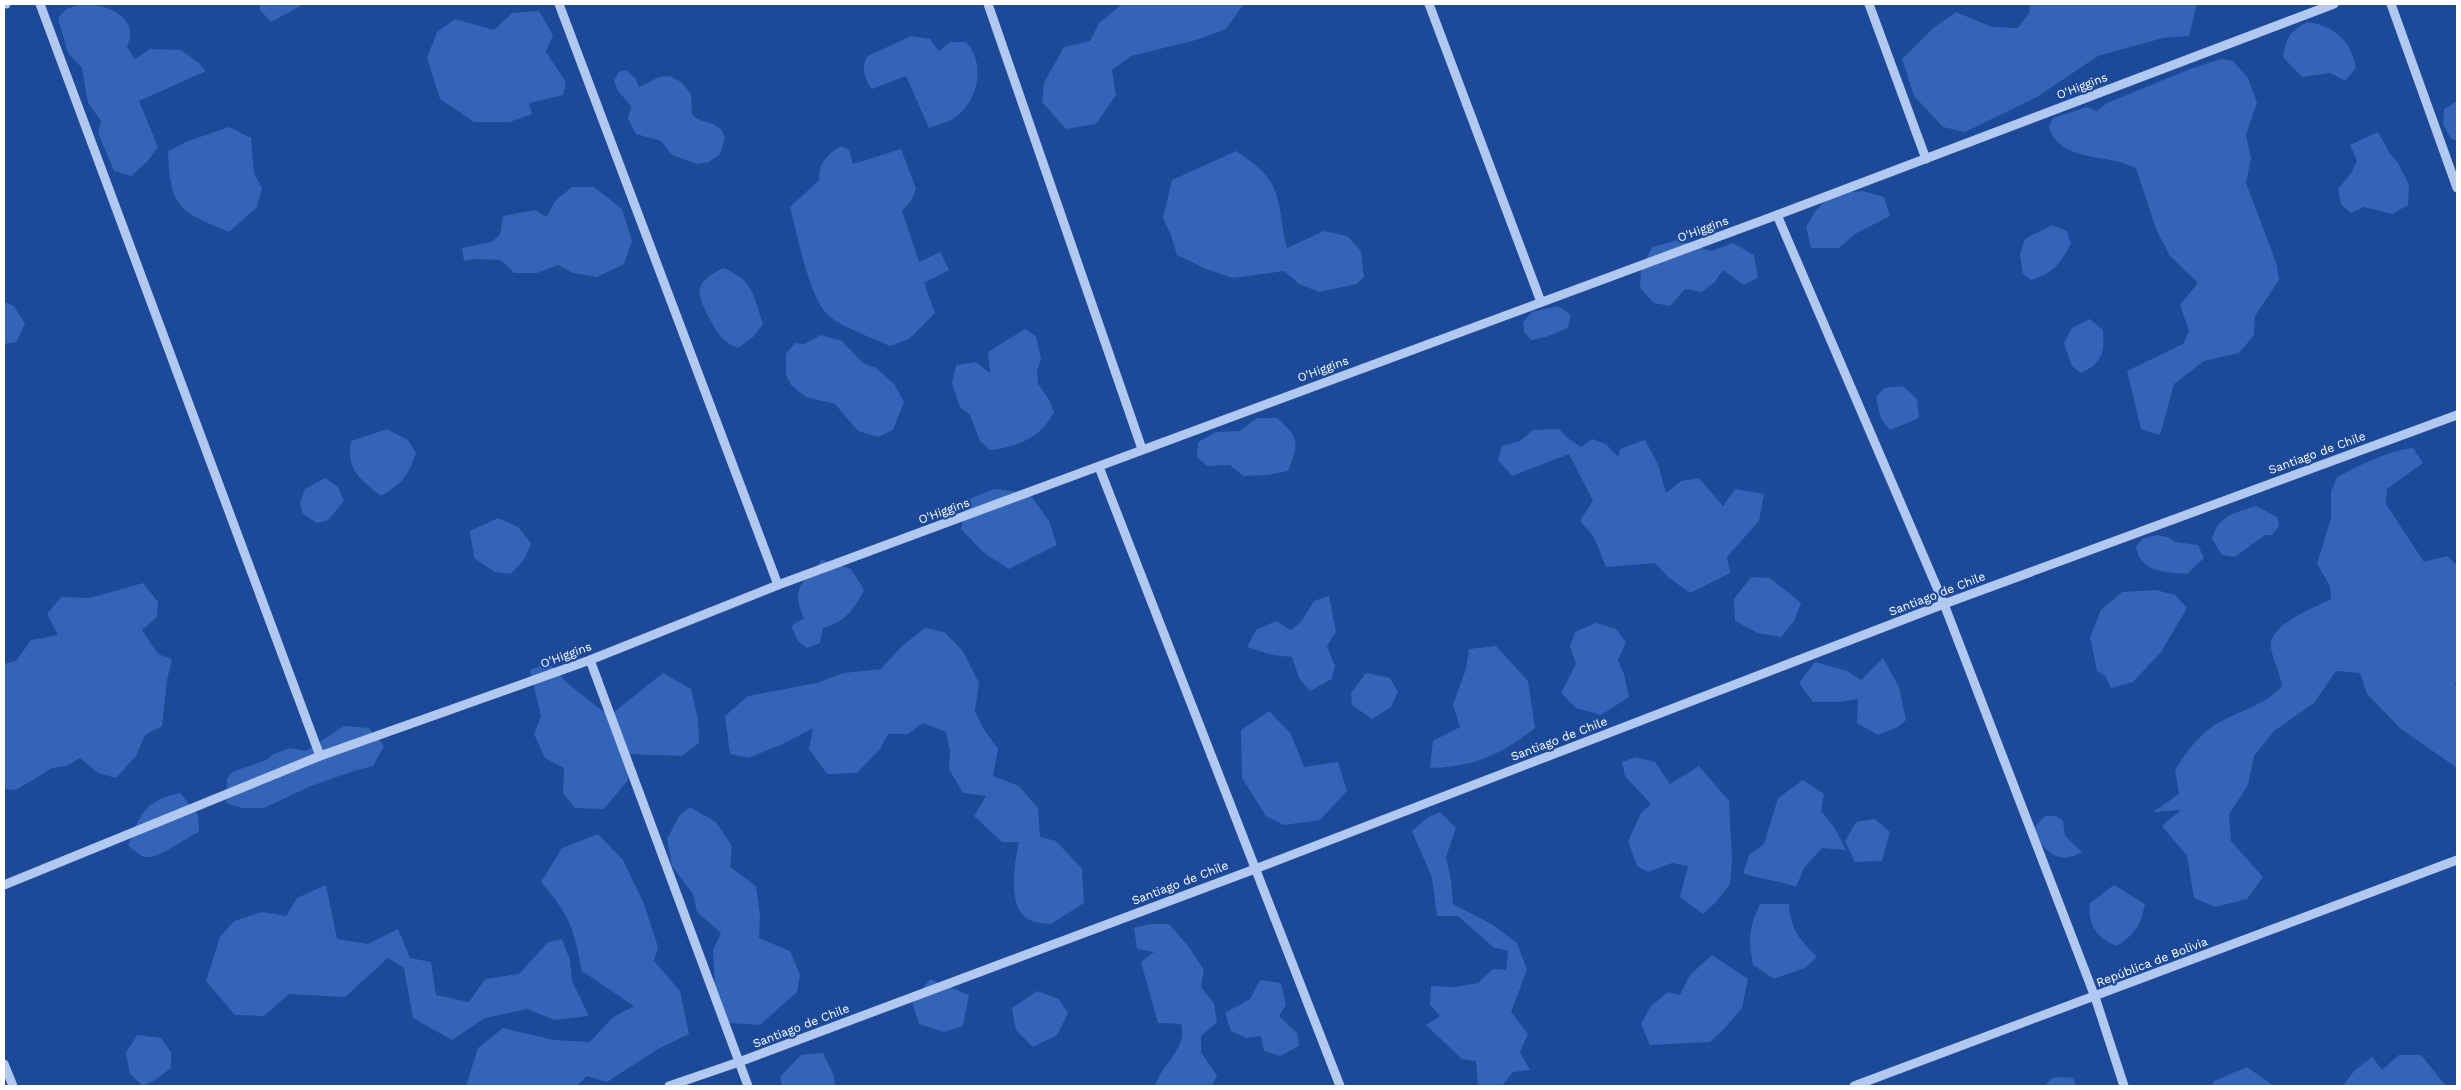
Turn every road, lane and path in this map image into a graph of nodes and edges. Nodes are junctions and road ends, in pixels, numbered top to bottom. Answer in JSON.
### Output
{"nodes":[{"id":1,"x":40,"y":4,"type":"edge"},
{"id":2,"x":559,"y":4,"type":"edge"},
{"id":3,"x":988,"y":4,"type":"edge"},
{"id":4,"x":1430,"y":4,"type":"edge"},
{"id":5,"x":1869,"y":4,"type":"edge"},
{"id":6,"x":2334,"y":4,"type":"edge"},
{"id":7,"x":2391,"y":4,"type":"edge"},
{"id":8,"x":2318,"y":6,"type":"edge"},
{"id":9,"x":1926,"y":159,"type":"junction"},
{"id":10,"x":2457,"y":188,"type":"edge"},
{"id":11,"x":1777,"y":215,"type":"junction"},
{"id":12,"x":1541,"y":302,"type":"junction"},
{"id":13,"x":2457,"y":415,"type":"edge"},
{"id":14,"x":1142,"y":449,"type":"junction"},
{"id":15,"x":1099,"y":467,"type":"junction"},
{"id":16,"x":778,"y":585,"type":"junction"},
{"id":17,"x":1944,"y":604,"type":"junction"},
{"id":18,"x":590,"y":660,"type":"junction"},
{"id":19,"x":320,"y":756,"type":"junction"},
{"id":20,"x":2457,"y":860,"type":"edge"},
{"id":21,"x":1256,"y":868,"type":"junction"},
{"id":22,"x":4,"y":886,"type":"edge"},
{"id":23,"x":2095,"y":998,"type":"junction"},
{"id":24,"x":739,"y":1062,"type":"junction"},
{"id":25,"x":4,"y":1064,"type":"edge"},
{"id":26,"x":13,"y":1086,"type":"edge"},
{"id":27,"x":669,"y":1086,"type":"edge"},
{"id":28,"x":748,"y":1086,"type":"edge"},
{"id":29,"x":1340,"y":1086,"type":"edge"},
{"id":30,"x":1854,"y":1086,"type":"edge"},
{"id":31,"x":2124,"y":1086,"type":"edge"}],
"edges":[{"from":1,"to":19,"type":"street"},
{"from":2,"to":16,"type":"street"},
{"from":3,"to":14,"type":"street"},
{"from":4,"to":12,"type":"street"},
{"from":5,"to":9,"type":"street"},
{"from":6,"to":8,"type":"street","name":"O'Higgins"},
{"from":7,"to":10,"type":"street"},
{"from":8,"to":9,"type":"street","name":"O'Higgins"},
{"from":9,"to":11,"type":"street","name":"O'Higgins"},
{"from":11,"to":12,"type":"street","name":"O'Higgins"},
{"from":11,"to":17,"type":"street"},
{"from":12,"to":14,"type":"street","name":"O'Higgins"},
{"from":13,"to":17,"type":"street","name":"Santiago de Chile"},
{"from":14,"to":15,"type":"street","name":"O'Higgins"},
{"from":15,"to":16,"type":"street","name":"O'Higgins"},
{"from":15,"to":21,"type":"street"},
{"from":16,"to":18,"type":"street","name":"O'Higgins"},
{"from":17,"to":21,"type":"street","name":"Santiago de Chile"},
{"from":17,"to":23,"type":"street"},
{"from":18,"to":19,"type":"street","name":"O'Higgins"},
{"from":18,"to":24,"type":"street"},
{"from":19,"to":22,"type":"street","name":"O'Higgins"},
{"from":20,"to":23,"type":"street","name":"República de Bolivia"},
{"from":21,"to":24,"type":"street","name":"Santiago de Chile"},
{"from":21,"to":29,"type":"street"},
{"from":23,"to":30,"type":"street","name":"República de Bolivia"},
{"from":23,"to":31,"type":"street"},
{"from":24,"to":27,"type":"street","name":"Santiago de Chile"},
{"from":24,"to":28,"type":"street"},
{"from":25,"to":26,"type":"street"}]}
